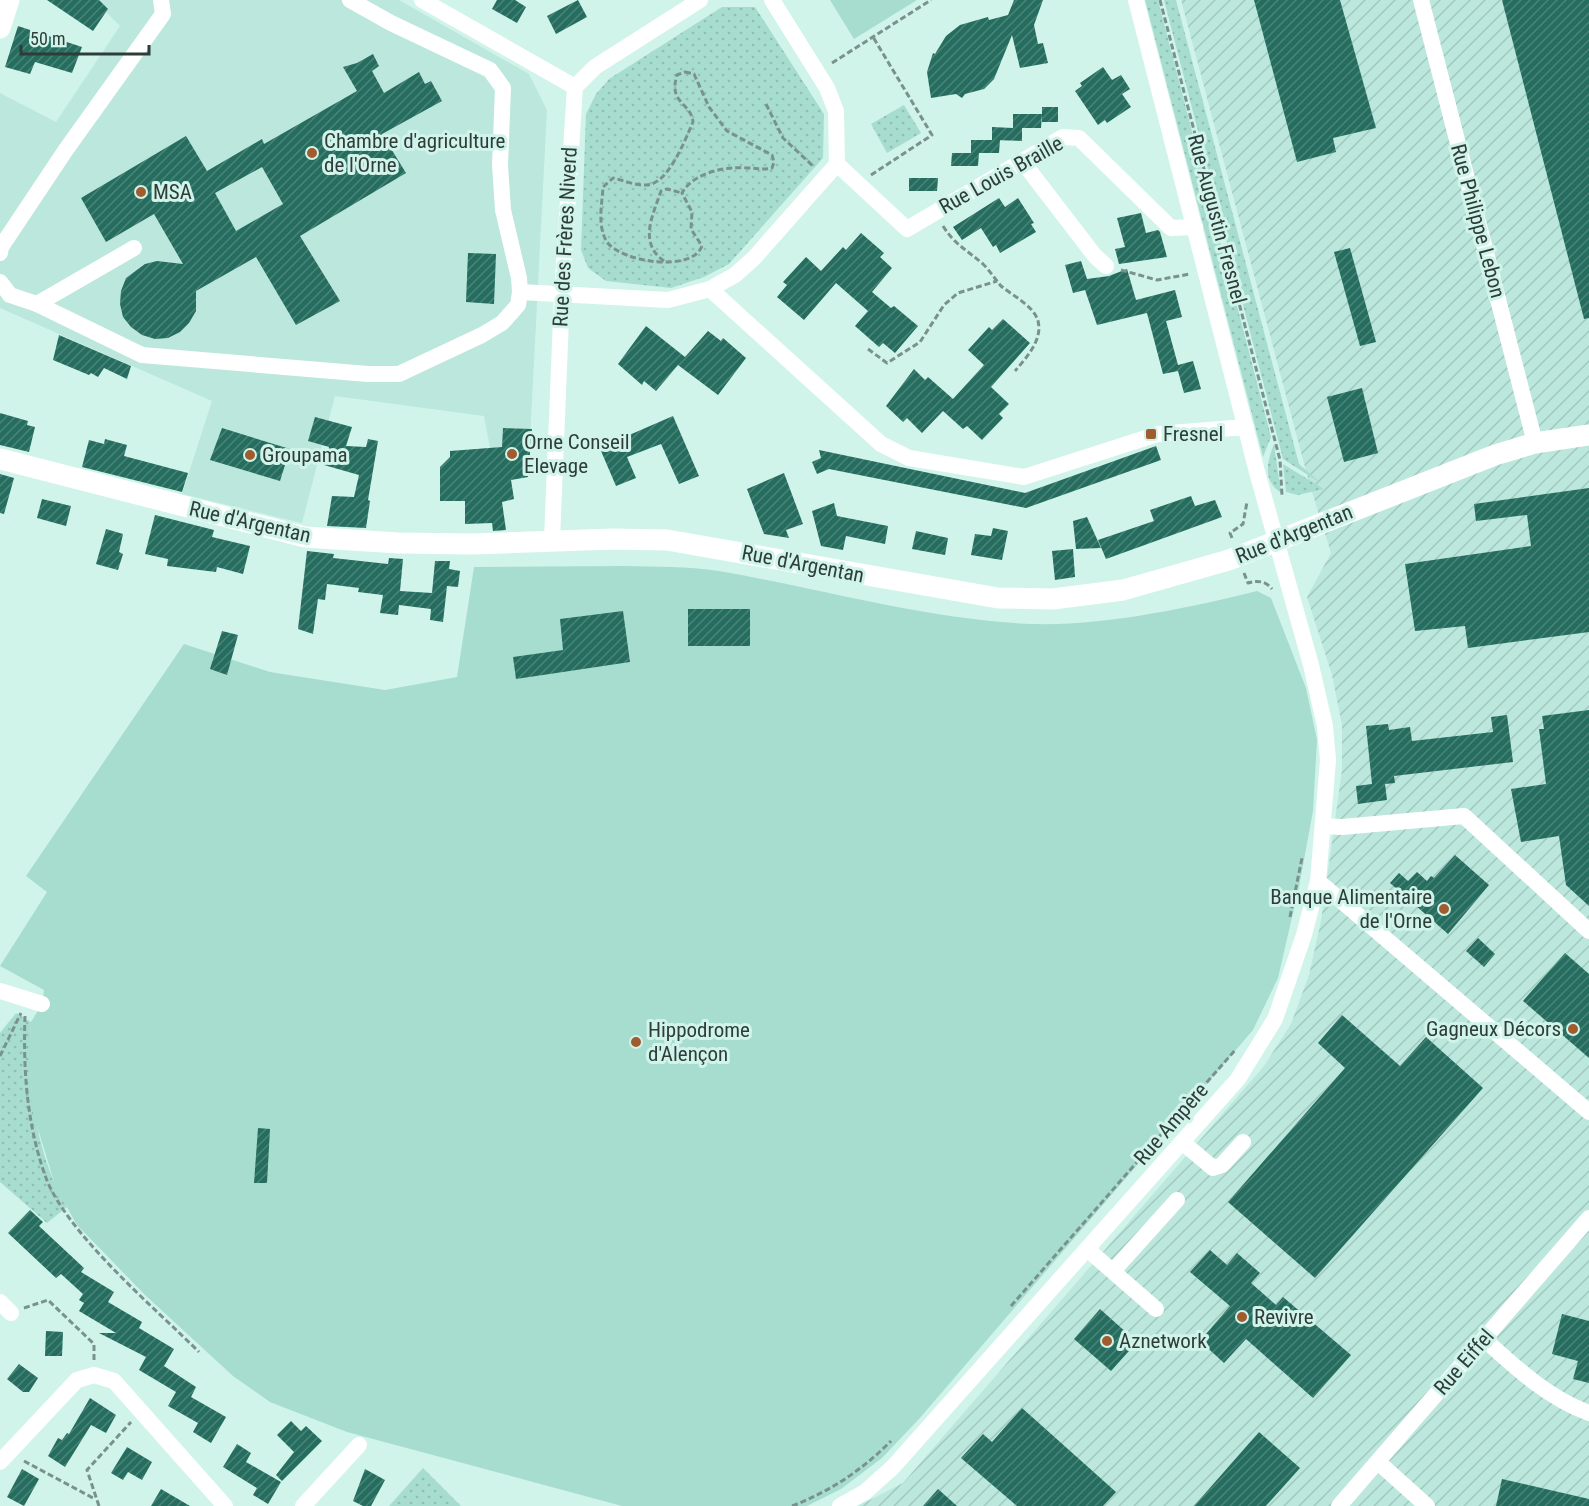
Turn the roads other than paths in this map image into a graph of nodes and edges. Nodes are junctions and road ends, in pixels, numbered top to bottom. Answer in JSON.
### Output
{"nodes":[{"id":1,"x":9,"y":0,"type":"edge"},
{"id":2,"x":161,"y":0,"type":"edge"},
{"id":3,"x":350,"y":0,"type":"edge"},
{"id":4,"x":422,"y":0,"type":"edge"},
{"id":5,"x":700,"y":0,"type":"edge"},
{"id":6,"x":772,"y":0,"type":"edge"},
{"id":7,"x":1136,"y":0,"type":"edge"},
{"id":8,"x":1421,"y":0,"type":"edge"},
{"id":9,"x":0,"y":28,"type":"edge"},
{"id":10,"x":575,"y":87,"type":"junction"},
{"id":11,"x":1022,"y":161,"type":"junction"},
{"id":12,"x":837,"y":164,"type":"junction"},
{"id":13,"x":1195,"y":227,"type":"junction"},
{"id":14,"x":134,"y":248,"type":"dead end"},
{"id":15,"x":0,"y":253,"type":"edge"},
{"id":16,"x":1106,"y":266,"type":"road end"},
{"id":17,"x":0,"y":282,"type":"edge"},
{"id":18,"x":710,"y":289,"type":"junction"},
{"id":19,"x":520,"y":292,"type":"junction"},
{"id":20,"x":562,"y":294,"type":"junction"},
{"id":21,"x":37,"y":304,"type":"junction"},
{"id":22,"x":1246,"y":427,"type":"junction"},
{"id":23,"x":1589,"y":435,"type":"edge"},
{"id":24,"x":1535,"y":443,"type":"junction"},
{"id":25,"x":0,"y":459,"type":"edge"},
{"id":26,"x":552,"y":540,"type":"junction"},
{"id":27,"x":1278,"y":542,"type":"junction"},
{"id":28,"x":1323,"y":826,"type":"junction"},
{"id":29,"x":1318,"y":881,"type":"junction"},
{"id":30,"x":1589,"y":931,"type":"edge"},
{"id":31,"x":0,"y":991,"type":"edge"},
{"id":32,"x":42,"y":1004,"type":"dead end"},
{"id":33,"x":1589,"y":1112,"type":"edge"},
{"id":34,"x":1182,"y":1142,"type":"junction"},
{"id":35,"x":1243,"y":1142,"type":"dead end"},
{"id":36,"x":1177,"y":1200,"type":"dead end"},
{"id":37,"x":1589,"y":1218,"type":"edge"},
{"id":38,"x":1087,"y":1248,"type":"junction"},
{"id":39,"x":1113,"y":1271,"type":"junction"},
{"id":40,"x":1156,"y":1309,"type":"dead end"},
{"id":41,"x":1484,"y":1339,"type":"junction"},
{"id":42,"x":1589,"y":1413,"type":"edge"},
{"id":43,"x":359,"y":1445,"type":"dead end"},
{"id":44,"x":5,"y":1457,"type":"edge"},
{"id":45,"x":1377,"y":1461,"type":"junction"},
{"id":46,"x":225,"y":1506,"type":"edge"},
{"id":47,"x":303,"y":1506,"type":"edge"},
{"id":48,"x":840,"y":1506,"type":"edge"},
{"id":49,"x":1339,"y":1506,"type":"edge"},
{"id":50,"x":1427,"y":1506,"type":"edge"}],
"edges":[{"from":1,"to":9,"type":"main road"},
{"from":2,"to":15,"type":"street"},
{"from":3,"to":19,"type":"street"},
{"from":4,"to":10,"type":"street"},
{"from":5,"to":10,"type":"street"},
{"from":6,"to":12,"type":"street"},
{"from":7,"to":13,"type":"street","name":"Rue Augustin Fresnel"},
{"from":8,"to":24,"type":"street","name":"Rue Philippe Lebon"},
{"from":10,"to":20,"type":"street","name":"Rue des Frères Niverd"},
{"from":11,"to":12,"type":"street","name":"Rue Louis Braille"},
{"from":11,"to":13,"type":"street","name":"Rue Louis Braille"},
{"from":11,"to":16,"type":"street"},
{"from":12,"to":18,"type":"street"},
{"from":13,"to":22,"type":"street","name":"Rue Augustin Fresnel"},
{"from":14,"to":21,"type":"street"},
{"from":17,"to":21,"type":"street"},
{"from":18,"to":20,"type":"street"},
{"from":18,"to":22,"type":"street"},
{"from":19,"to":20,"type":"street"},
{"from":19,"to":21,"type":"street"},
{"from":20,"to":26,"type":"street","name":"Rue des Frères Niverd"},
{"from":22,"to":27,"type":"street","name":"Rue Augustin Fresnel"},
{"from":23,"to":24,"type":"main road","name":"Rue d'Argentan"},
{"from":24,"to":27,"type":"main road","name":"Rue d'Argentan"},
{"from":25,"to":26,"type":"main road","name":"Rue d'Argentan"},
{"from":26,"to":27,"type":"main road","name":"Rue d'Argentan"},
{"from":27,"to":28,"type":"street","name":"Rue Ampère"},
{"from":28,"to":29,"type":"street","name":"Rue Ampère"},
{"from":28,"to":30,"type":"street"},
{"from":29,"to":33,"type":"street"},
{"from":29,"to":34,"type":"street","name":"Rue Ampère"},
{"from":31,"to":32,"type":"street"},
{"from":34,"to":35,"type":"street"},
{"from":34,"to":38,"type":"street","name":"Rue Ampère"},
{"from":36,"to":39,"type":"street"},
{"from":37,"to":41,"type":"street","name":"Rue Eiffel"},
{"from":38,"to":39,"type":"street"},
{"from":38,"to":48,"type":"street","name":"Rue Ampère"},
{"from":39,"to":40,"type":"street"},
{"from":41,"to":42,"type":"street"},
{"from":41,"to":45,"type":"street","name":"Rue Eiffel"},
{"from":43,"to":47,"type":"street"},
{"from":44,"to":46,"type":"street"},
{"from":45,"to":49,"type":"street","name":"Rue Eiffel"},
{"from":45,"to":50,"type":"street"}]}
